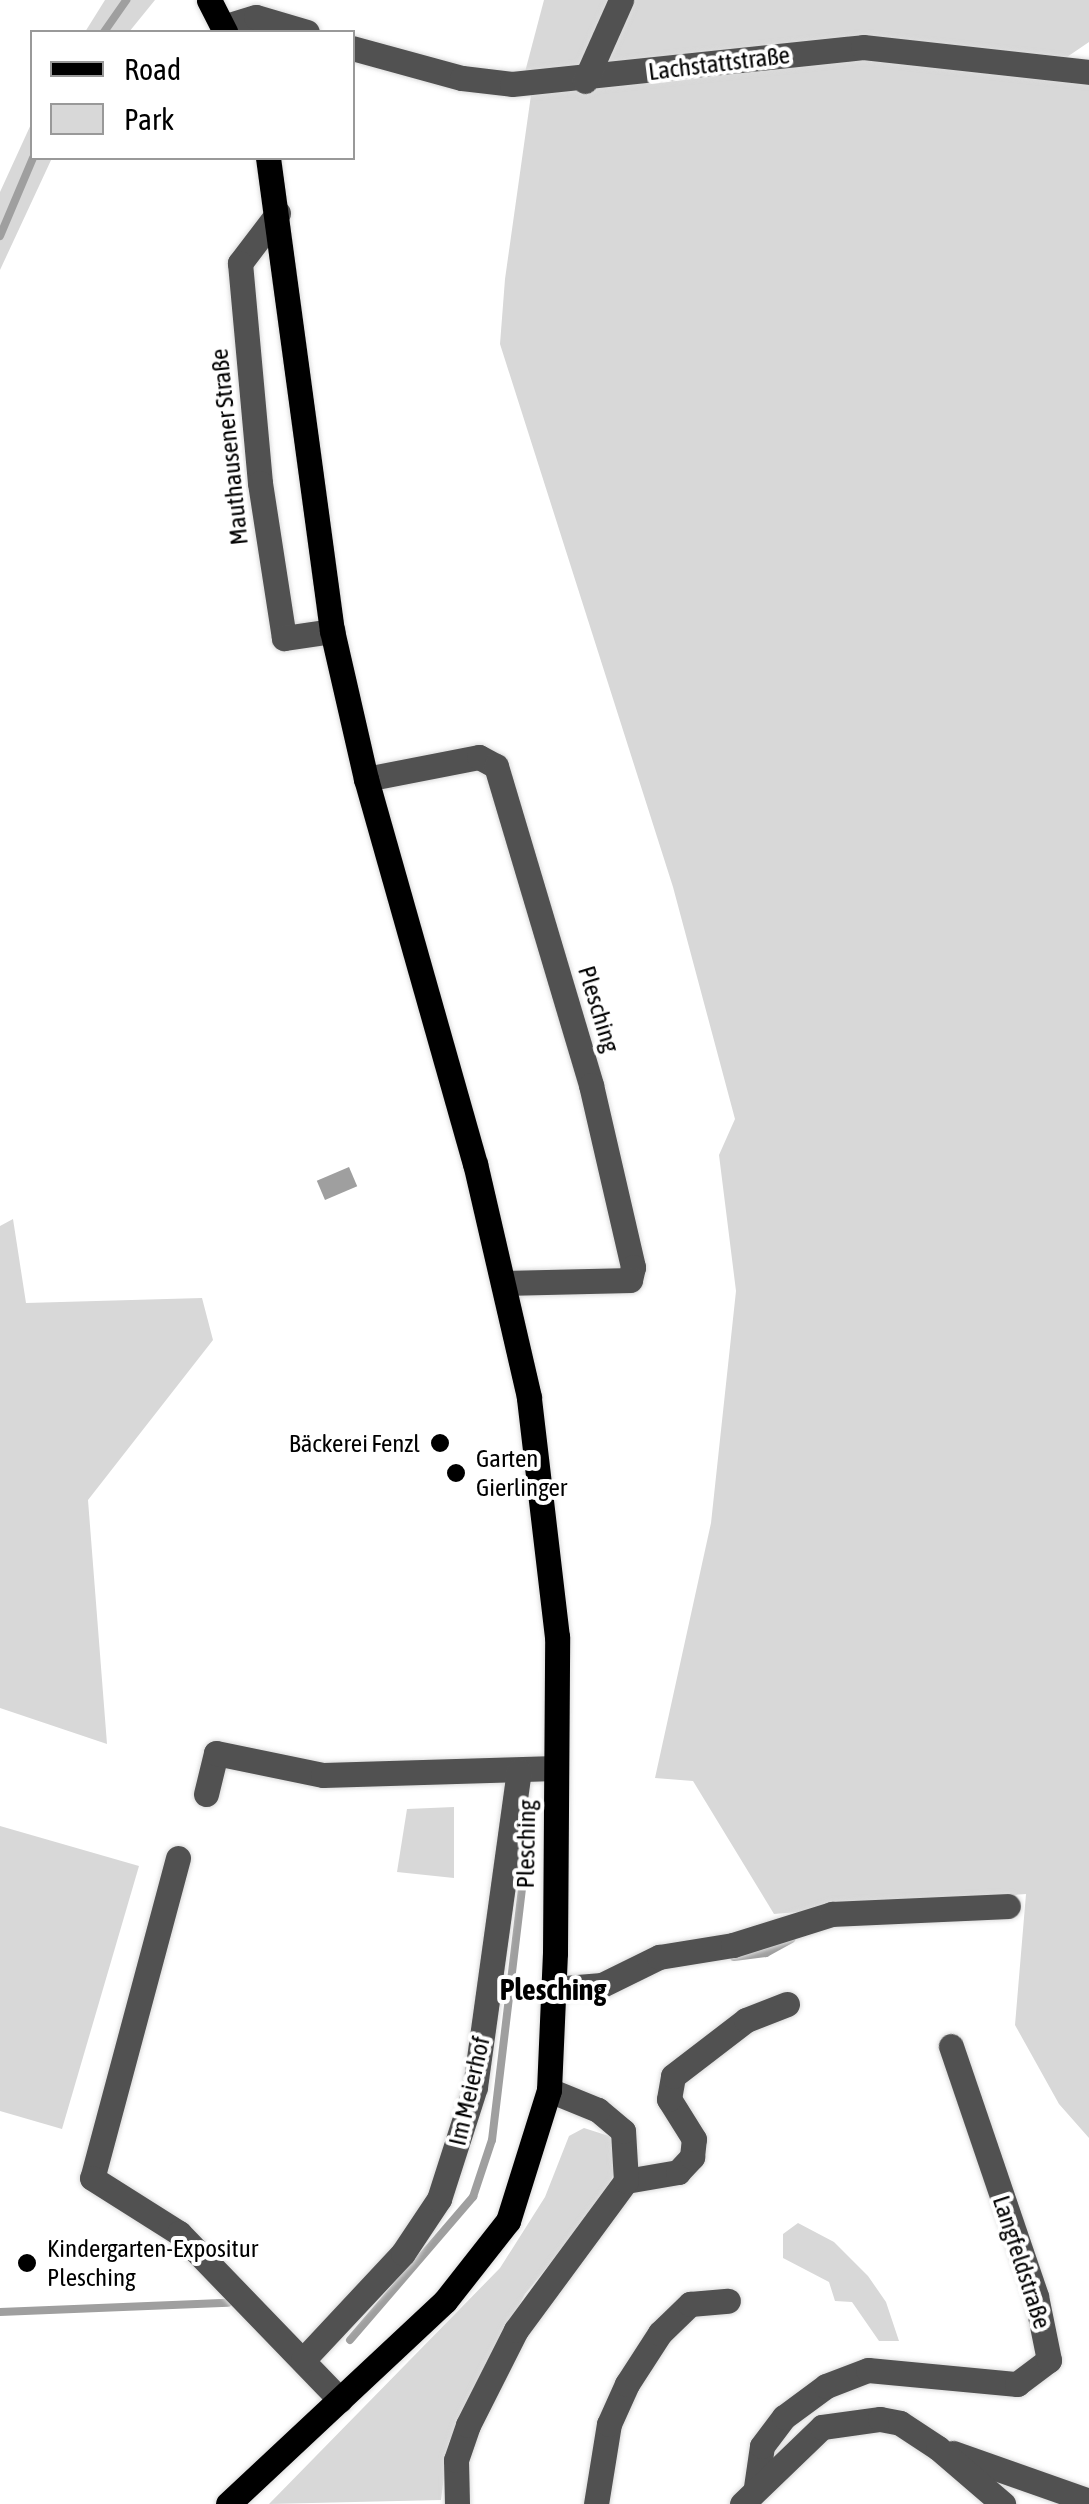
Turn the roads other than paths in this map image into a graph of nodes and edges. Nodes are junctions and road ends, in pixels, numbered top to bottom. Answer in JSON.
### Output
{"nodes":[{"id":1,"x":208,"y":0,"type":"edge"},
{"id":2,"x":621,"y":0,"type":"edge"},
{"id":3,"x":224,"y":30,"type":"edge"},
{"id":4,"x":301,"y":30,"type":"edge"},
{"id":5,"x":355,"y":49,"type":"edge"},
{"id":6,"x":1087,"y":66,"type":"edge"},
{"id":7,"x":585,"y":81,"type":"junction"},
{"id":8,"x":268,"y":160,"type":"edge"},
{"id":9,"x":278,"y":214,"type":"junction"},
{"id":10,"x":332,"y":631,"type":"junction"},
{"id":11,"x":366,"y":779,"type":"junction"},
{"id":12,"x":505,"y":1283,"type":"junction"},
{"id":13,"x":556,"y":1768,"type":"junction"},
{"id":14,"x":519,"y":1771,"type":"junction"},
{"id":15,"x":206,"y":1794,"type":"dead end"},
{"id":16,"x":178,"y":1858,"type":"dead end"},
{"id":17,"x":1008,"y":1906,"type":"dead end"},
{"id":18,"x":553,"y":1989,"type":"junction"},
{"id":19,"x":788,"y":2004,"type":"dead end"},
{"id":20,"x":951,"y":2046,"type":"dead end"},
{"id":21,"x":549,"y":2090,"type":"junction"},
{"id":22,"x":626,"y":2180,"type":"junction"},
{"id":23,"x":728,"y":2301,"type":"dead end"},
{"id":24,"x":303,"y":2360,"type":"junction"},
{"id":25,"x":340,"y":2400,"type":"junction"},
{"id":26,"x":938,"y":2448,"type":"junction"},
{"id":27,"x":749,"y":2495,"type":"edge"},
{"id":28,"x":1089,"y":2501,"type":"edge"},
{"id":29,"x":228,"y":2504,"type":"edge"},
{"id":30,"x":457,"y":2504,"type":"edge"},
{"id":31,"x":596,"y":2504,"type":"edge"},
{"id":32,"x":1003,"y":2504,"type":"edge"}],
"edges":[{"from":1,"to":3,"type":"main road"},
{"from":2,"to":7,"type":"street"},
{"from":3,"to":4,"type":"street"},
{"from":5,"to":7,"type":"street","name":"Lachstattstraße"},
{"from":6,"to":7,"type":"street","name":"Lachstattstraße"},
{"from":8,"to":9,"type":"main road"},
{"from":9,"to":10,"type":"main road"},
{"from":9,"to":10,"type":"street","name":"Mauthausener Straße"},
{"from":10,"to":11,"type":"main road","name":"Plesching"},
{"from":11,"to":12,"type":"main road","name":"Plesching"},
{"from":11,"to":12,"type":"street","name":"Plesching"},
{"from":12,"to":13,"type":"main road","name":"Plesching"},
{"from":13,"to":14,"type":"street"},
{"from":13,"to":18,"type":"main road","name":"Plesching"},
{"from":14,"to":15,"type":"street"},
{"from":14,"to":24,"type":"street","name":"Im Meierhof"},
{"from":16,"to":24,"type":"street"},
{"from":17,"to":18,"type":"street"},
{"from":18,"to":21,"type":"main road","name":"Plesching"},
{"from":19,"to":22,"type":"street"},
{"from":20,"to":27,"type":"street","name":"Langfeldstraße"},
{"from":21,"to":22,"type":"street"},
{"from":21,"to":25,"type":"main road","name":"Plesching"},
{"from":22,"to":30,"type":"street"},
{"from":23,"to":31,"type":"street"},
{"from":24,"to":25,"type":"street"},
{"from":25,"to":29,"type":"main road","name":"Plesching"},
{"from":26,"to":27,"type":"street","name":"Langfeldstraße"},
{"from":26,"to":28,"type":"street","name":"Langfeldstraße"},
{"from":26,"to":32,"type":"street","name":"Langfeldstraße"}]}
